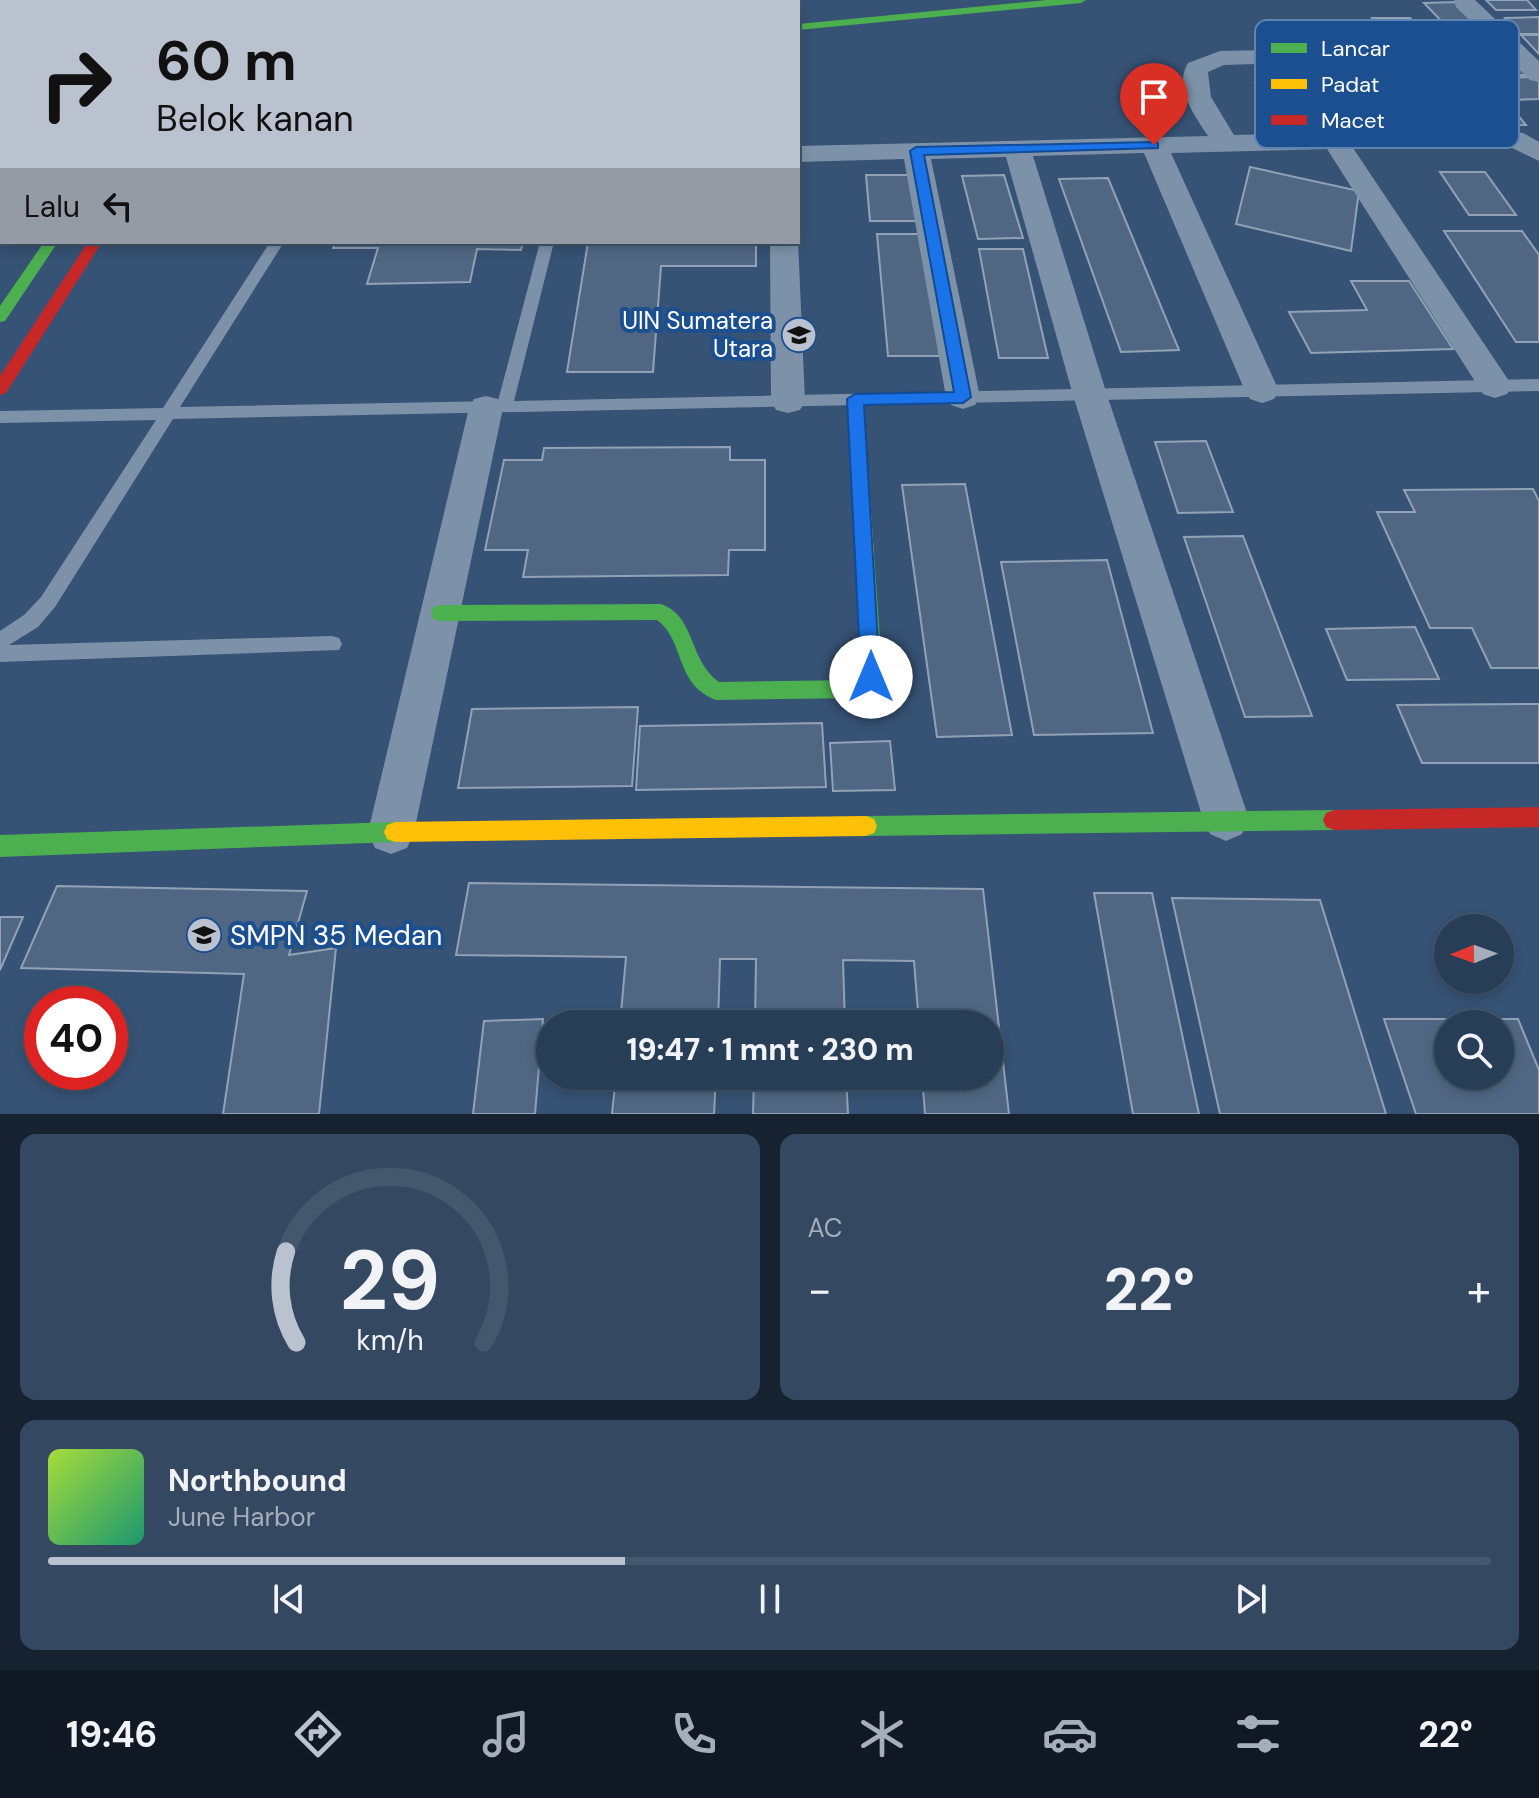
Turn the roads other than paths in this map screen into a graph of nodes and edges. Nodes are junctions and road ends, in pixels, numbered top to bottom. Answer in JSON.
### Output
{"nodes":[{"id":1,"x":890,"y":0,"type":"edge"},
{"id":2,"x":1081,"y":0,"type":"edge"},
{"id":3,"x":1464,"y":2,"type":"dead end"},
{"id":4,"x":800,"y":9,"type":"edge"},
{"id":5,"x":1482,"y":20,"type":"edge"},
{"id":6,"x":800,"y":27,"type":"edge"},
{"id":7,"x":1519,"y":56,"type":"edge"},
{"id":8,"x":1255,"y":57,"type":"edge"},
{"id":9,"x":1539,"y":75,"type":"edge"},
{"id":10,"x":1519,"y":142,"type":"edge"},
{"id":11,"x":1255,"y":143,"type":"edge"},
{"id":12,"x":1226,"y":144,"type":"junction"},
{"id":13,"x":1154,"y":145,"type":"junction"},
{"id":14,"x":1340,"y":148,"type":"edge"},
{"id":15,"x":1017,"y":149,"type":"junction"},
{"id":16,"x":916,"y":151,"type":"junction"},
{"id":17,"x":1539,"y":153,"type":"edge"},
{"id":18,"x":800,"y":154,"type":"edge"},
{"id":19,"x":50,"y":244,"type":"edge"},
{"id":20,"x":94,"y":244,"type":"edge"},
{"id":21,"x":276,"y":244,"type":"edge"},
{"id":22,"x":546,"y":244,"type":"edge"},
{"id":23,"x":785,"y":244,"type":"edge"},
{"id":24,"x":0,"y":317,"type":"edge"},
{"id":25,"x":1495,"y":386,"type":"junction"},
{"id":26,"x":1538,"y":387,"type":"edge"},
{"id":27,"x":0,"y":389,"type":"edge"},
{"id":28,"x":1262,"y":391,"type":"junction"},
{"id":29,"x":1090,"y":395,"type":"junction"},
{"id":30,"x":963,"y":397,"type":"junction"},
{"id":31,"x":855,"y":399,"type":"junction"},
{"id":32,"x":788,"y":401,"type":"junction"},
{"id":33,"x":495,"y":407,"type":"junction"},
{"id":34,"x":164,"y":414,"type":"junction"},
{"id":35,"x":0,"y":417,"type":"edge"},
{"id":36,"x":440,"y":613,"type":"junction"},
{"id":37,"x":0,"y":641,"type":"edge"},
{"id":38,"x":332,"y":644,"type":"dead end"},
{"id":39,"x":0,"y":654,"type":"edge"},
{"id":40,"x":1539,"y":817,"type":"edge"},
{"id":41,"x":1226,"y":819,"type":"junction"},
{"id":42,"x":391,"y":832,"type":"junction"},
{"id":43,"x":0,"y":846,"type":"edge"}],
"edges":[{"from":1,"to":4,"type":"main road"},
{"from":2,"to":6,"type":"main road"},
{"from":3,"to":5,"type":"street"},
{"from":7,"to":9,"type":"street"},
{"from":8,"to":12,"type":"street"},
{"from":10,"to":17,"type":"street"},
{"from":11,"to":12,"type":"street"},
{"from":12,"to":13,"type":"street"},
{"from":13,"to":15,"type":"street"},
{"from":13,"to":28,"type":"street"},
{"from":14,"to":25,"type":"street"},
{"from":15,"to":16,"type":"street"},
{"from":15,"to":29,"type":"street"},
{"from":16,"to":18,"type":"street"},
{"from":16,"to":30,"type":"street"},
{"from":19,"to":24,"type":"main road"},
{"from":20,"to":27,"type":"main road"},
{"from":21,"to":34,"type":"lane"},
{"from":22,"to":33,"type":"lane"},
{"from":23,"to":32,"type":"street"},
{"from":25,"to":26,"type":"lane"},
{"from":25,"to":28,"type":"lane"},
{"from":28,"to":29,"type":"lane"},
{"from":29,"to":30,"type":"lane"},
{"from":29,"to":41,"type":"street"},
{"from":30,"to":31,"type":"lane"},
{"from":31,"to":32,"type":"lane"},
{"from":31,"to":36,"type":"main road"},
{"from":32,"to":33,"type":"lane"},
{"from":33,"to":34,"type":"lane"},
{"from":33,"to":36,"type":"street"},
{"from":34,"to":35,"type":"lane"},
{"from":34,"to":37,"type":"lane"},
{"from":36,"to":42,"type":"street"},
{"from":38,"to":39,"type":"lane"},
{"from":40,"to":41,"type":"main road"},
{"from":41,"to":42,"type":"main road"},
{"from":42,"to":43,"type":"main road"}]}
